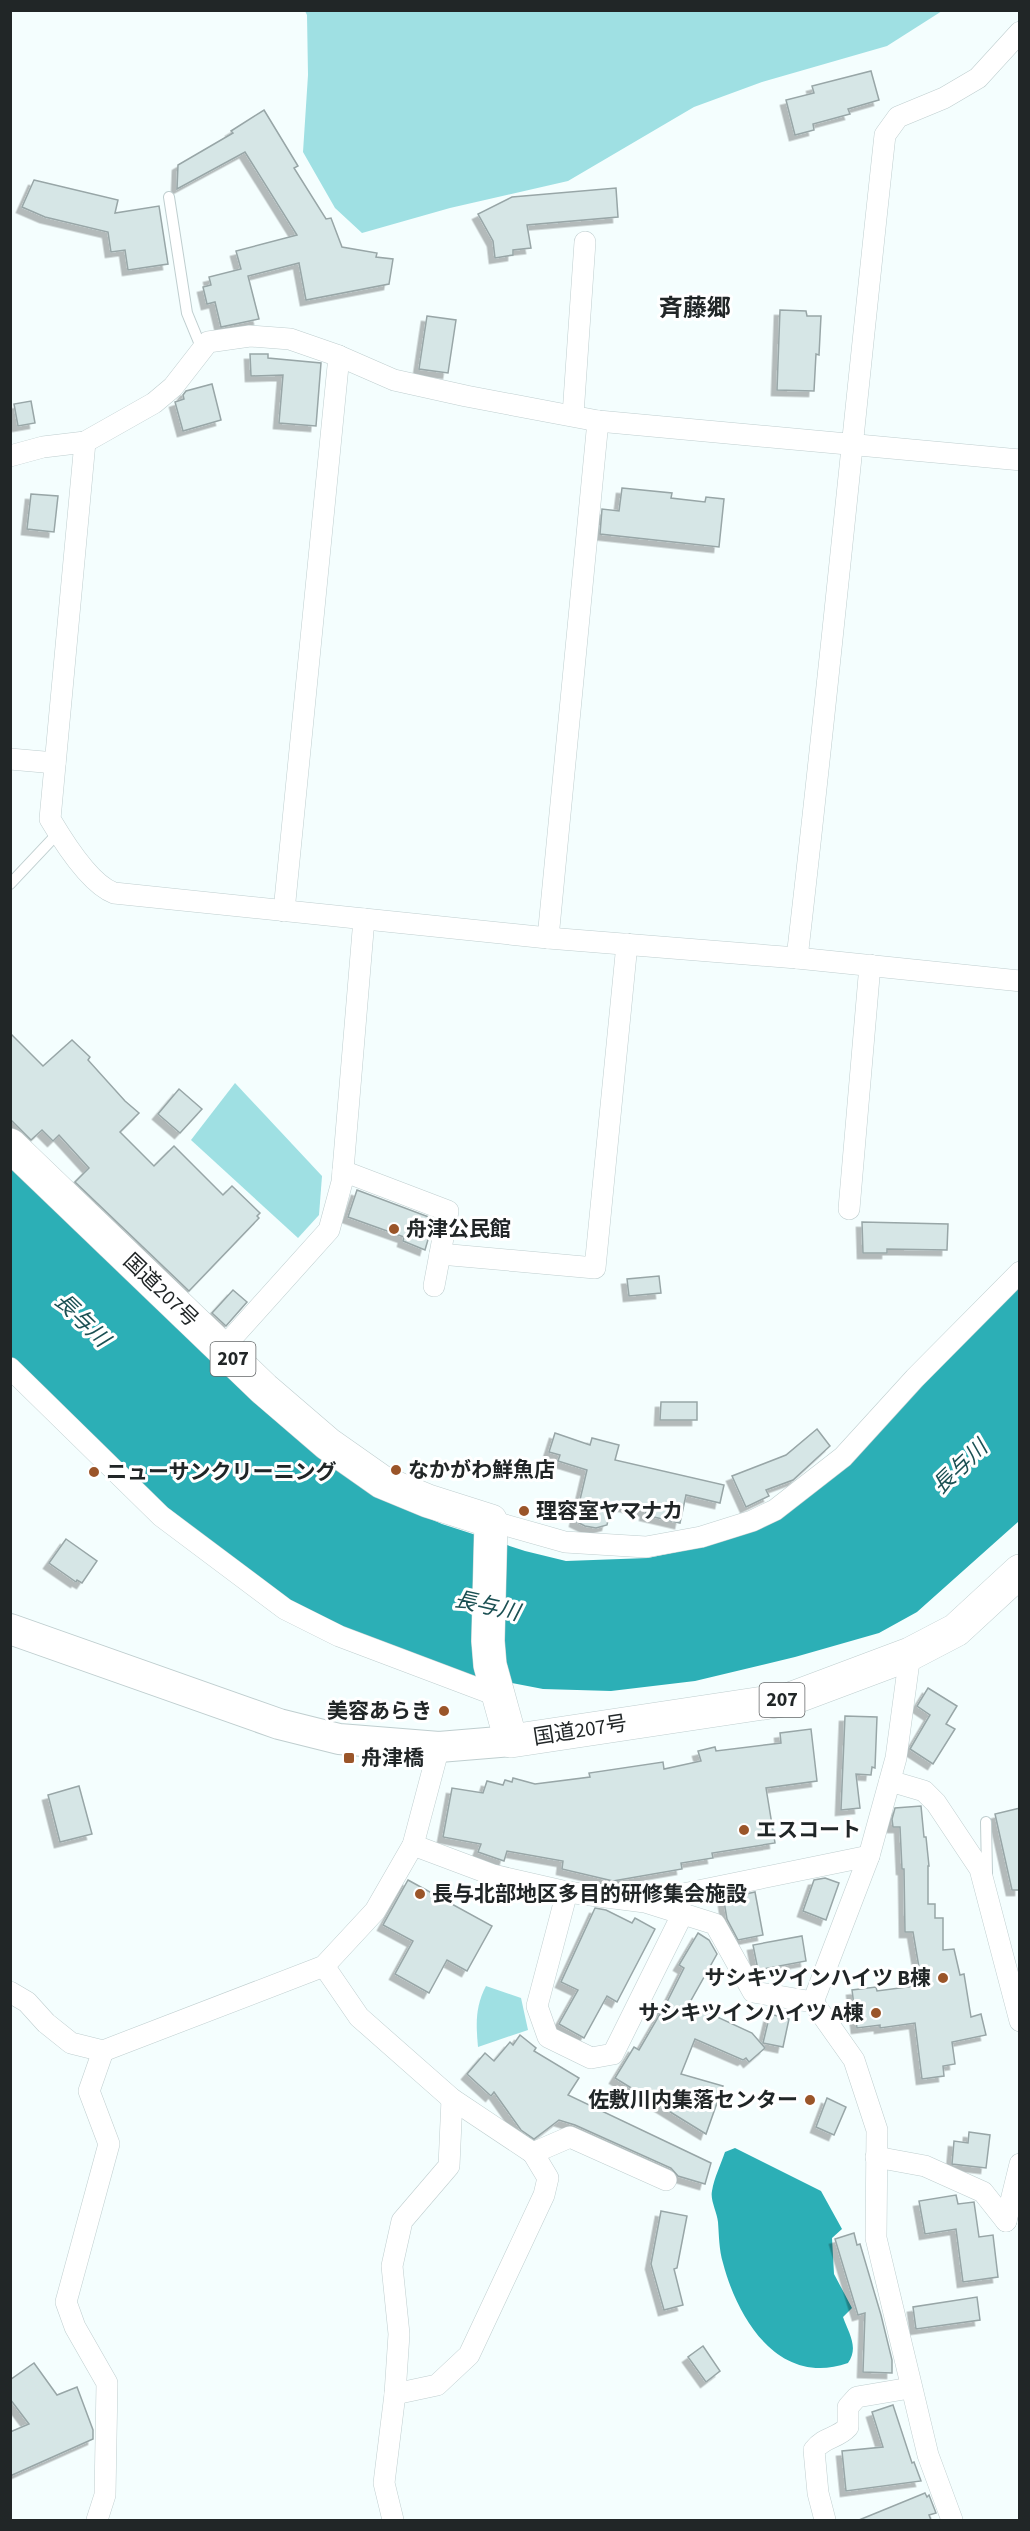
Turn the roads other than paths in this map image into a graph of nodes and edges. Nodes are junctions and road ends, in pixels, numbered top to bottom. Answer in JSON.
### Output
{"nodes":[{"id":1,"x":1020,"y":32,"type":"edge"},
{"id":2,"x":169,"y":197,"type":"dead end"},
{"id":3,"x":585,"y":242,"type":"dead end"},
{"id":4,"x":201,"y":347,"type":"junction"},
{"id":5,"x":339,"y":356,"type":"junction"},
{"id":6,"x":573,"y":415,"type":"junction"},
{"id":7,"x":598,"y":421,"type":"junction"},
{"id":8,"x":85,"y":442,"type":"junction"},
{"id":9,"x":851,"y":443,"type":"junction"},
{"id":10,"x":10,"y":456,"type":"edge"},
{"id":11,"x":1020,"y":460,"type":"edge"},
{"id":12,"x":10,"y":759,"type":"edge"},
{"id":13,"x":55,"y":763,"type":"junction"},
{"id":14,"x":58,"y":832,"type":"junction"},
{"id":15,"x":10,"y":884,"type":"edge"},
{"id":16,"x":284,"y":911,"type":"junction"},
{"id":17,"x":364,"y":920,"type":"junction"},
{"id":18,"x":548,"y":938,"type":"junction"},
{"id":19,"x":627,"y":944,"type":"junction"},
{"id":20,"x":797,"y":958,"type":"junction"},
{"id":21,"x":870,"y":965,"type":"junction"},
{"id":22,"x":1020,"y":981,"type":"edge"},
{"id":23,"x":10,"y":1145,"type":"edge"},
{"id":24,"x":343,"y":1171,"type":"junction"},
{"id":25,"x":849,"y":1209,"type":"dead end"},
{"id":26,"x":440,"y":1254,"type":"junction"},
{"id":27,"x":1020,"y":1272,"type":"edge"},
{"id":28,"x":434,"y":1286,"type":"dead end"},
{"id":29,"x":223,"y":1348,"type":"junction"},
{"id":30,"x":10,"y":1368,"type":"edge"},
{"id":31,"x":491,"y":1527,"type":"junction"},
{"id":32,"x":1020,"y":1570,"type":"edge"},
{"id":33,"x":10,"y":1629,"type":"edge"},
{"id":34,"x":910,"y":1654,"type":"junction"},
{"id":35,"x":496,"y":1689,"type":"junction"},
{"id":36,"x":511,"y":1741,"type":"junction"},
{"id":37,"x":440,"y":1747,"type":"junction"},
{"id":38,"x":890,"y":1781,"type":"junction"},
{"id":39,"x":986,"y":1822,"type":"dead end"},
{"id":40,"x":413,"y":1845,"type":"junction"},
{"id":41,"x":869,"y":1856,"type":"junction"},
{"id":42,"x":567,"y":1892,"type":"junction"},
{"id":43,"x":987,"y":1900,"type":"junction"},
{"id":44,"x":645,"y":1902,"type":"junction"},
{"id":45,"x":683,"y":1913,"type":"junction"},
{"id":46,"x":324,"y":1966,"type":"junction"},
{"id":47,"x":11,"y":1992,"type":"edge"},
{"id":48,"x":813,"y":2002,"type":"junction"},
{"id":49,"x":1020,"y":2021,"type":"edge"},
{"id":50,"x":103,"y":2051,"type":"junction"},
{"id":51,"x":452,"y":2098,"type":"junction"},
{"id":52,"x":533,"y":2153,"type":"junction"},
{"id":53,"x":876,"y":2157,"type":"junction"},
{"id":54,"x":1020,"y":2164,"type":"edge"},
{"id":55,"x":666,"y":2180,"type":"dead end"},
{"id":56,"x":910,"y":2388,"type":"junction"},
{"id":57,"x":395,"y":2394,"type":"junction"},
{"id":58,"x":97,"y":2520,"type":"edge"},
{"id":59,"x":393,"y":2520,"type":"edge"},
{"id":60,"x":825,"y":2520,"type":"edge"},
{"id":61,"x":952,"y":2520,"type":"edge"}],
"edges":[{"from":1,"to":9,"type":"street"},
{"from":2,"to":4,"type":"lane"},
{"from":3,"to":6,"type":"street"},
{"from":4,"to":5,"type":"street"},
{"from":4,"to":8,"type":"street"},
{"from":5,"to":6,"type":"street"},
{"from":5,"to":16,"type":"street"},
{"from":6,"to":7,"type":"street"},
{"from":7,"to":9,"type":"street"},
{"from":7,"to":18,"type":"street"},
{"from":8,"to":10,"type":"street"},
{"from":8,"to":13,"type":"street"},
{"from":9,"to":11,"type":"street"},
{"from":9,"to":20,"type":"street"},
{"from":12,"to":13,"type":"street"},
{"from":13,"to":14,"type":"street"},
{"from":14,"to":15,"type":"lane"},
{"from":14,"to":16,"type":"street"},
{"from":16,"to":17,"type":"street"},
{"from":17,"to":18,"type":"street"},
{"from":17,"to":24,"type":"street"},
{"from":18,"to":19,"type":"street"},
{"from":19,"to":20,"type":"street"},
{"from":19,"to":26,"type":"street"},
{"from":20,"to":21,"type":"street"},
{"from":21,"to":22,"type":"street"},
{"from":21,"to":25,"type":"street"},
{"from":23,"to":29,"type":"highway","name":"国道207号","number":"207"},
{"from":24,"to":26,"type":"street"},
{"from":24,"to":29,"type":"street"},
{"from":26,"to":28,"type":"street"},
{"from":27,"to":31,"type":"street"},
{"from":29,"to":31,"type":"highway","name":"国道207号","number":"207"},
{"from":30,"to":35,"type":"street"},
{"from":31,"to":35,"type":"highway","name":"国道207号"},
{"from":32,"to":34,"type":"highway","name":"国道207号","number":"207"},
{"from":33,"to":37,"type":"street"},
{"from":34,"to":36,"type":"highway","name":"国道207号","number":"207"},
{"from":34,"to":38,"type":"street"},
{"from":35,"to":36,"type":"highway","name":"国道207号"},
{"from":36,"to":37,"type":"street"},
{"from":37,"to":40,"type":"street"},
{"from":38,"to":41,"type":"street"},
{"from":38,"to":43,"type":"street"},
{"from":39,"to":43,"type":"lane"},
{"from":40,"to":42,"type":"street"},
{"from":40,"to":46,"type":"street"},
{"from":41,"to":44,"type":"street"},
{"from":41,"to":48,"type":"street"},
{"from":42,"to":44,"type":"street"},
{"from":42,"to":45,"type":"street"},
{"from":43,"to":49,"type":"street"},
{"from":44,"to":45,"type":"street"},
{"from":45,"to":48,"type":"street"},
{"from":46,"to":50,"type":"street"},
{"from":46,"to":51,"type":"street"},
{"from":47,"to":50,"type":"street"},
{"from":48,"to":53,"type":"street"},
{"from":50,"to":58,"type":"street"},
{"from":51,"to":52,"type":"street"},
{"from":51,"to":57,"type":"street"},
{"from":52,"to":55,"type":"street"},
{"from":52,"to":57,"type":"street"},
{"from":53,"to":54,"type":"street"},
{"from":53,"to":56,"type":"street"},
{"from":56,"to":60,"type":"street"},
{"from":56,"to":61,"type":"street"},
{"from":57,"to":59,"type":"street"}]}
